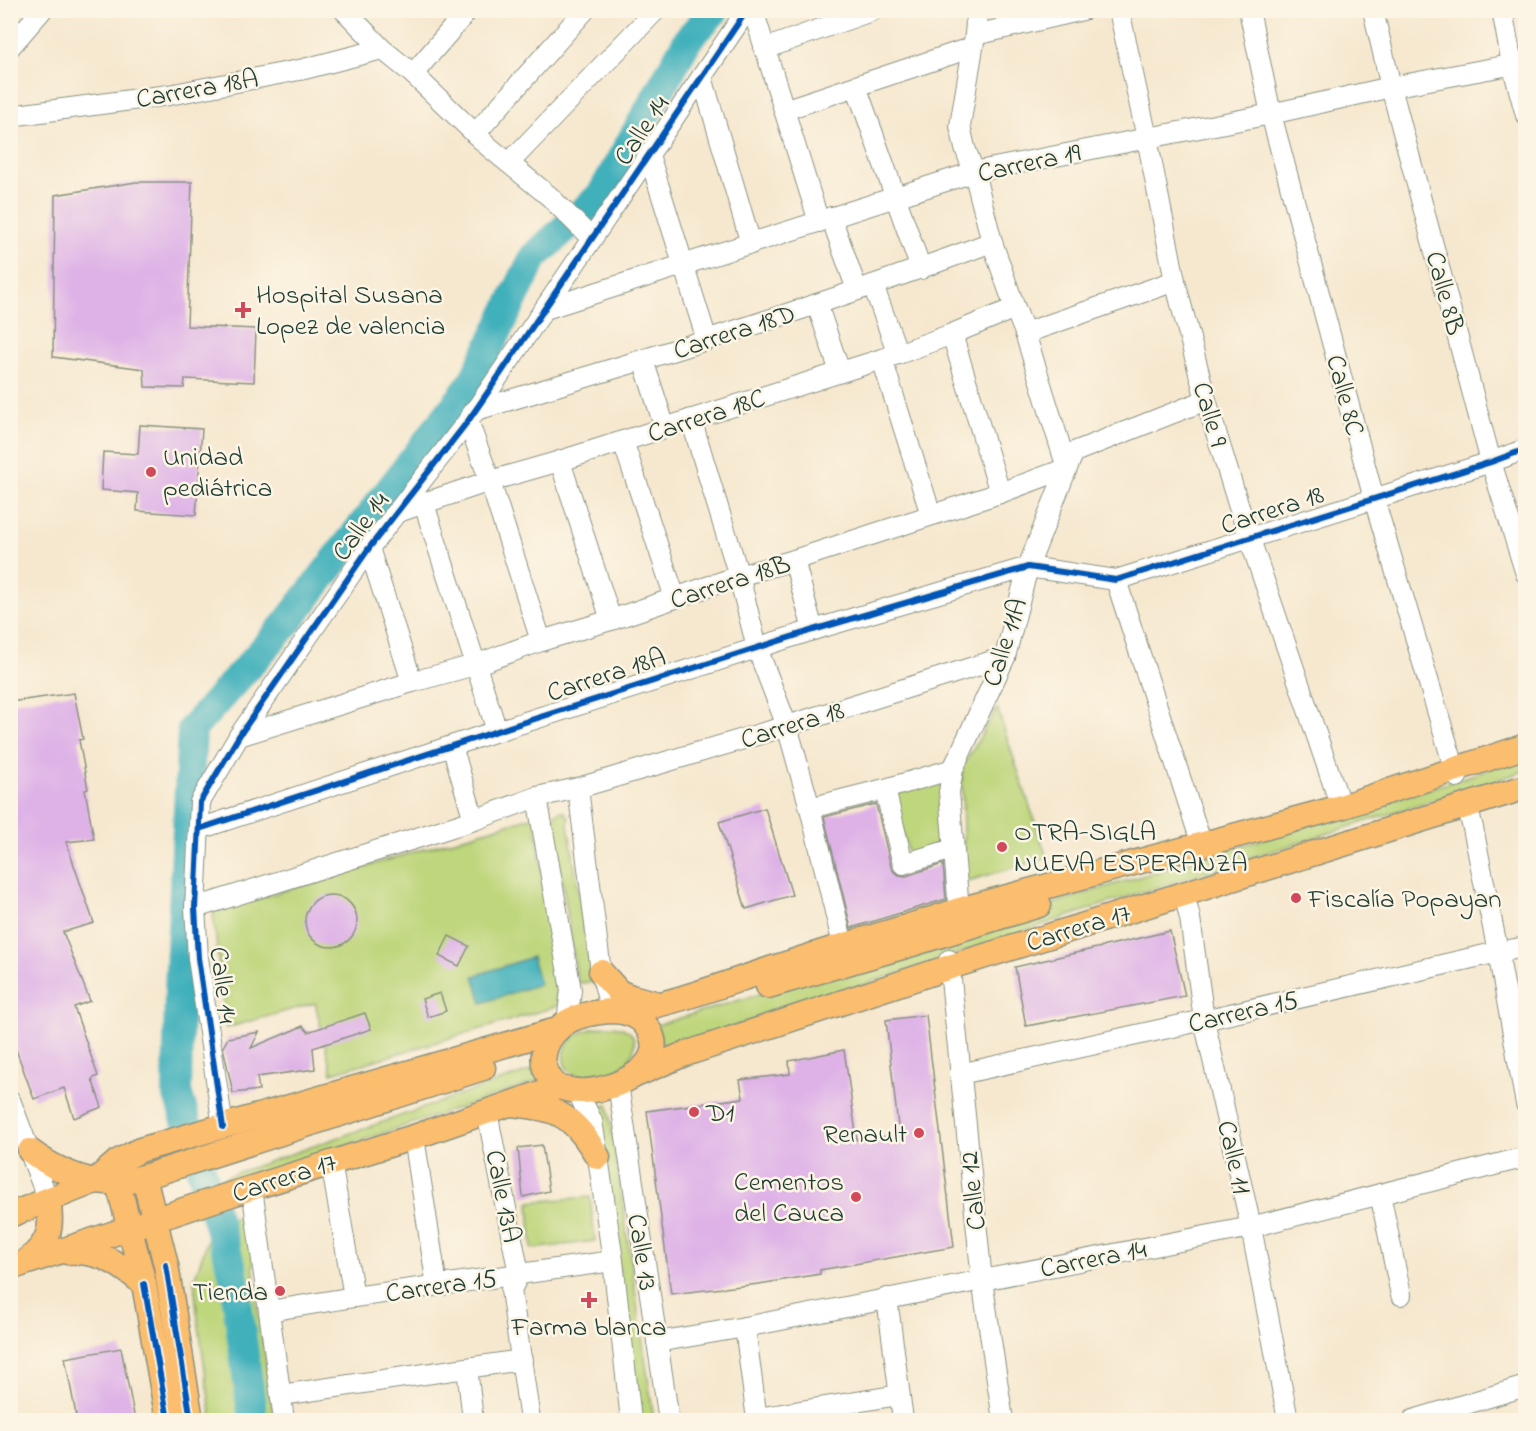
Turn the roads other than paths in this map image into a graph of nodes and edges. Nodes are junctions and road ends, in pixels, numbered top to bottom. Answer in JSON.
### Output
{"nodes":[{"id":1,"x":42,"y":10,"type":"edge"},
{"id":2,"x":468,"y":10,"type":"edge"},
{"id":3,"x":585,"y":10,"type":"edge"},
{"id":4,"x":656,"y":10,"type":"edge"},
{"id":5,"x":747,"y":10,"type":"edge"},
{"id":6,"x":753,"y":10,"type":"edge"},
{"id":7,"x":874,"y":10,"type":"edge"},
{"id":8,"x":977,"y":10,"type":"edge"},
{"id":9,"x":1083,"y":10,"type":"edge"},
{"id":10,"x":1119,"y":10,"type":"edge"},
{"id":11,"x":1249,"y":10,"type":"edge"},
{"id":12,"x":1373,"y":10,"type":"edge"},
{"id":13,"x":1502,"y":10,"type":"edge"},
{"id":14,"x":344,"y":11,"type":"edge"},
{"id":15,"x":974,"y":41,"type":"junction"},
{"id":16,"x":10,"y":47,"type":"edge"},
{"id":17,"x":765,"y":48,"type":"junction"},
{"id":18,"x":381,"y":49,"type":"junction"},
{"id":19,"x":1519,"y":63,"type":"edge"},
{"id":20,"x":413,"y":74,"type":"junction"},
{"id":21,"x":702,"y":77,"type":"junction"},
{"id":22,"x":856,"y":86,"type":"junction"},
{"id":23,"x":1391,"y":87,"type":"junction"},
{"id":24,"x":784,"y":110,"type":"junction"},
{"id":25,"x":1271,"y":114,"type":"junction"},
{"id":26,"x":1526,"y":115,"type":"edge"},
{"id":27,"x":10,"y":116,"type":"edge"},
{"id":28,"x":475,"y":134,"type":"junction"},
{"id":29,"x":1147,"y":138,"type":"junction"},
{"id":30,"x":650,"y":155,"type":"junction"},
{"id":31,"x":509,"y":163,"type":"junction"},
{"id":32,"x":974,"y":172,"type":"junction"},
{"id":33,"x":897,"y":197,"type":"junction"},
{"id":34,"x":825,"y":219,"type":"junction"},
{"id":35,"x":587,"y":234,"type":"junction"},
{"id":36,"x":992,"y":242,"type":"junction"},
{"id":37,"x":751,"y":244,"type":"junction"},
{"id":38,"x":684,"y":265,"type":"junction"},
{"id":39,"x":921,"y":268,"type":"junction"},
{"id":40,"x":1175,"y":282,"type":"junction"},
{"id":41,"x":865,"y":287,"type":"junction"},
{"id":42,"x":817,"y":304,"type":"junction"},
{"id":43,"x":1015,"y":308,"type":"junction"},
{"id":44,"x":545,"y":309,"type":"junction"},
{"id":45,"x":1025,"y":333,"type":"junction"},
{"id":46,"x":952,"y":334,"type":"junction"},
{"id":47,"x":707,"y":340,"type":"junction"},
{"id":48,"x":890,"y":356,"type":"junction"},
{"id":49,"x":643,"y":360,"type":"junction"},
{"id":50,"x":840,"y":372,"type":"junction"},
{"id":51,"x":1206,"y":399,"type":"junction"},
{"id":52,"x":471,"y":416,"type":"junction"},
{"id":53,"x":691,"y":419,"type":"junction"},
{"id":54,"x":665,"y":428,"type":"junction"},
{"id":55,"x":622,"y":441,"type":"junction"},
{"id":56,"x":1526,"y":449,"type":"edge"},
{"id":57,"x":560,"y":461,"type":"junction"},
{"id":58,"x":1491,"y":462,"type":"junction"},
{"id":59,"x":1067,"y":468,"type":"junction"},
{"id":60,"x":490,"y":481,"type":"junction"},
{"id":61,"x":1000,"y":493,"type":"junction"},
{"id":62,"x":1374,"y":499,"type":"junction"},
{"id":63,"x":424,"y":504,"type":"junction"},
{"id":64,"x":395,"y":513,"type":"junction"},
{"id":65,"x":931,"y":515,"type":"junction"},
{"id":66,"x":1250,"y":538,"type":"junction"},
{"id":67,"x":369,"y":548,"type":"junction"},
{"id":68,"x":794,"y":560,"type":"junction"},
{"id":69,"x":1028,"y":567,"type":"junction"},
{"id":70,"x":1526,"y":574,"type":"edge"},
{"id":71,"x":739,"y":576,"type":"junction"},
{"id":72,"x":1116,"y":580,"type":"junction"},
{"id":73,"x":675,"y":598,"type":"junction"},
{"id":74,"x":611,"y":620,"type":"junction"},
{"id":75,"x":813,"y":630,"type":"junction"},
{"id":76,"x":541,"y":641,"type":"junction"},
{"id":77,"x":757,"y":648,"type":"junction"},
{"id":78,"x":1005,"y":657,"type":"junction"},
{"id":79,"x":475,"y":664,"type":"junction"},
{"id":80,"x":412,"y":682,"type":"junction"},
{"id":81,"x":787,"y":726,"type":"junction"},
{"id":82,"x":497,"y":731,"type":"junction"},
{"id":83,"x":239,"y":736,"type":"junction"},
{"id":84,"x":452,"y":746,"type":"junction"},
{"id":85,"x":1526,"y":746,"type":"edge"},
{"id":86,"x":1526,"y":754,"type":"edge"},
{"id":87,"x":952,"y":769,"type":"junction"},
{"id":88,"x":1456,"y":773,"type":"junction"},
{"id":89,"x":1526,"y":774,"type":"edge"},
{"id":90,"x":1526,"y":787,"type":"edge"},
{"id":91,"x":578,"y":788,"type":"junction"},
{"id":92,"x":885,"y":789,"type":"junction"},
{"id":93,"x":537,"y":797,"type":"junction"},
{"id":94,"x":1467,"y":806,"type":"junction"},
{"id":95,"x":1341,"y":807,"type":"junction"},
{"id":96,"x":810,"y":808,"type":"junction"},
{"id":97,"x":474,"y":820,"type":"junction"},
{"id":98,"x":199,"y":829,"type":"junction"},
{"id":99,"x":1202,"y":845,"type":"junction"},
{"id":100,"x":953,"y":849,"type":"junction"},
{"id":101,"x":1184,"y":894,"type":"junction"},
{"id":102,"x":195,"y":908,"type":"junction"},
{"id":103,"x":959,"y":910,"type":"junction"},
{"id":104,"x":907,"y":936,"type":"junction"},
{"id":105,"x":843,"y":945,"type":"junction"},
{"id":106,"x":1526,"y":947,"type":"edge"},
{"id":107,"x":1498,"y":952,"type":"junction"},
{"id":108,"x":950,"y":964,"type":"junction"},
{"id":109,"x":601,"y":972,"type":"junction"},
{"id":110,"x":660,"y":1005,"type":"junction"},
{"id":111,"x":625,"y":1014,"type":"junction"},
{"id":112,"x":1204,"y":1020,"type":"junction"},
{"id":113,"x":557,"y":1033,"type":"junction"},
{"id":114,"x":633,"y":1074,"type":"junction"},
{"id":115,"x":960,"y":1074,"type":"junction"},
{"id":116,"x":567,"y":1089,"type":"junction"},
{"id":117,"x":1526,"y":1104,"type":"edge"},
{"id":118,"x":497,"y":1108,"type":"junction"},
{"id":119,"x":12,"y":1111,"type":"edge"},
{"id":120,"x":218,"y":1137,"type":"junction"},
{"id":121,"x":414,"y":1137,"type":"junction"},
{"id":122,"x":30,"y":1150,"type":"junction"},
{"id":123,"x":598,"y":1157,"type":"junction"},
{"id":124,"x":1526,"y":1157,"type":"edge"},
{"id":125,"x":331,"y":1162,"type":"junction"},
{"id":126,"x":144,"y":1177,"type":"junction"},
{"id":127,"x":107,"y":1182,"type":"junction"},
{"id":128,"x":242,"y":1191,"type":"junction"},
{"id":129,"x":1380,"y":1194,"type":"junction"},
{"id":130,"x":48,"y":1200,"type":"junction"},
{"id":131,"x":192,"y":1207,"type":"junction"},
{"id":132,"x":10,"y":1215,"type":"edge"},
{"id":133,"x":155,"y":1219,"type":"junction"},
{"id":134,"x":1251,"y":1227,"type":"junction"},
{"id":135,"x":130,"y":1228,"type":"junction"},
{"id":136,"x":53,"y":1253,"type":"junction"},
{"id":137,"x":613,"y":1261,"type":"junction"},
{"id":138,"x":166,"y":1265,"type":"junction"},
{"id":139,"x":16,"y":1266,"type":"edge"},
{"id":140,"x":519,"y":1274,"type":"junction"},
{"id":141,"x":982,"y":1280,"type":"junction"},
{"id":142,"x":144,"y":1284,"type":"junction"},
{"id":143,"x":437,"y":1286,"type":"junction"},
{"id":144,"x":1401,"y":1295,"type":"dead end"},
{"id":145,"x":354,"y":1297,"type":"junction"},
{"id":146,"x":887,"y":1298,"type":"junction"},
{"id":147,"x":269,"y":1311,"type":"junction"},
{"id":148,"x":744,"y":1327,"type":"junction"},
{"id":149,"x":657,"y":1342,"type":"junction"},
{"id":150,"x":522,"y":1360,"type":"junction"},
{"id":151,"x":467,"y":1368,"type":"junction"},
{"id":152,"x":1526,"y":1386,"type":"edge"},
{"id":153,"x":281,"y":1395,"type":"junction"},
{"id":154,"x":899,"y":1395,"type":"junction"},
{"id":155,"x":757,"y":1419,"type":"edge"},
{"id":156,"x":168,"y":1420,"type":"edge"},
{"id":157,"x":191,"y":1420,"type":"edge"},
{"id":158,"x":284,"y":1420,"type":"edge"},
{"id":159,"x":473,"y":1420,"type":"edge"},
{"id":160,"x":530,"y":1420,"type":"edge"},
{"id":161,"x":631,"y":1420,"type":"edge"},
{"id":162,"x":669,"y":1420,"type":"edge"},
{"id":163,"x":903,"y":1420,"type":"edge"},
{"id":164,"x":1003,"y":1420,"type":"edge"},
{"id":165,"x":1288,"y":1420,"type":"edge"},
{"id":166,"x":1413,"y":1420,"type":"edge"}],
"edges":[{"from":1,"to":16,"type":"street"},
{"from":2,"to":20,"type":"street"},
{"from":3,"to":28,"type":"street"},
{"from":4,"to":31,"type":"street"},
{"from":5,"to":21,"type":"street","name":"Calle 14"},
{"from":6,"to":17,"type":"street"},
{"from":7,"to":17,"type":"street"},
{"from":8,"to":15,"type":"street"},
{"from":9,"to":15,"type":"street"},
{"from":10,"to":29,"type":"street","name":"Calle 9"},
{"from":11,"to":25,"type":"street","name":"Calle 8C"},
{"from":12,"to":23,"type":"street","name":"Calle 8B"},
{"from":13,"to":19,"type":"street"},
{"from":14,"to":18,"type":"street"},
{"from":15,"to":22,"type":"street"},
{"from":15,"to":32,"type":"street"},
{"from":17,"to":24,"type":"street"},
{"from":18,"to":20,"type":"street"},
{"from":18,"to":27,"type":"street","name":"Carrera 18A"},
{"from":19,"to":23,"type":"street","name":"Carrera 19"},
{"from":19,"to":26,"type":"street"},
{"from":20,"to":28,"type":"street"},
{"from":21,"to":30,"type":"street","name":"Calle 14"},
{"from":21,"to":37,"type":"street"},
{"from":22,"to":24,"type":"street"},
{"from":22,"to":33,"type":"street"},
{"from":23,"to":25,"type":"street","name":"Carrera 19"},
{"from":23,"to":58,"type":"street","name":"Calle 8B"},
{"from":24,"to":34,"type":"street"},
{"from":25,"to":29,"type":"street","name":"Carrera 19"},
{"from":25,"to":62,"type":"street","name":"Calle 8C"},
{"from":28,"to":31,"type":"street"},
{"from":29,"to":32,"type":"street","name":"Carrera 19"},
{"from":29,"to":40,"type":"street","name":"Calle 9"},
{"from":30,"to":35,"type":"street","name":"Calle 14"},
{"from":30,"to":38,"type":"street"},
{"from":31,"to":35,"type":"street"},
{"from":32,"to":33,"type":"street","name":"Carrera 19"},
{"from":32,"to":36,"type":"street"},
{"from":33,"to":34,"type":"street","name":"Carrera 19"},
{"from":33,"to":39,"type":"street"},
{"from":34,"to":37,"type":"street","name":"Carrera 19"},
{"from":34,"to":41,"type":"street"},
{"from":35,"to":44,"type":"street","name":"Calle 14"},
{"from":36,"to":39,"type":"street","name":"Carrera 18D"},
{"from":36,"to":43,"type":"street"},
{"from":37,"to":38,"type":"street","name":"Carrera 19"},
{"from":38,"to":44,"type":"street","name":"Carrera 19"},
{"from":38,"to":47,"type":"street"},
{"from":39,"to":41,"type":"street","name":"Carrera 18D"},
{"from":40,"to":45,"type":"street"},
{"from":40,"to":51,"type":"street","name":"Calle 9"},
{"from":41,"to":42,"type":"street","name":"Carrera 18D"},
{"from":41,"to":48,"type":"street"},
{"from":42,"to":47,"type":"street","name":"Carrera 18D"},
{"from":42,"to":50,"type":"street"},
{"from":43,"to":45,"type":"street"},
{"from":43,"to":46,"type":"street","name":"Carrera 18C"},
{"from":44,"to":52,"type":"street","name":"Calle 14"},
{"from":45,"to":59,"type":"street"},
{"from":46,"to":48,"type":"street","name":"Carrera 18C"},
{"from":46,"to":61,"type":"street"},
{"from":47,"to":49,"type":"street","name":"Carrera 18D"},
{"from":48,"to":50,"type":"street","name":"Carrera 18C"},
{"from":48,"to":65,"type":"street"},
{"from":49,"to":52,"type":"street","name":"Carrera 18D"},
{"from":49,"to":54,"type":"street"},
{"from":50,"to":53,"type":"street","name":"Carrera 18C"},
{"from":51,"to":59,"type":"street","name":"Carrera 18B"},
{"from":51,"to":66,"type":"street","name":"Calle 9"},
{"from":52,"to":60,"type":"street"},
{"from":52,"to":64,"type":"street","name":"Calle 14"},
{"from":53,"to":54,"type":"street","name":"Carrera 18C"},
{"from":53,"to":71,"type":"street"},
{"from":54,"to":55,"type":"street","name":"Carrera 18C"},
{"from":55,"to":57,"type":"street","name":"Carrera 18C"},
{"from":55,"to":73,"type":"street"},
{"from":56,"to":58,"type":"street","name":"Carrera 18"},
{"from":57,"to":60,"type":"street","name":"Carrera 18C"},
{"from":57,"to":74,"type":"street"},
{"from":58,"to":62,"type":"street","name":"Carrera 18"},
{"from":58,"to":70,"type":"street","name":"Calle 8B"},
{"from":59,"to":61,"type":"street","name":"Carrera 18B"},
{"from":59,"to":69,"type":"street","name":"Calle 11A"},
{"from":60,"to":63,"type":"street","name":"Carrera 18C"},
{"from":60,"to":76,"type":"street"},
{"from":61,"to":65,"type":"street","name":"Carrera 18B"},
{"from":62,"to":66,"type":"street","name":"Carrera 18"},
{"from":62,"to":88,"type":"street","name":"Calle 8C"},
{"from":63,"to":64,"type":"street","name":"Carrera 18C"},
{"from":63,"to":79,"type":"street"},
{"from":64,"to":67,"type":"street","name":"Calle 14"},
{"from":65,"to":68,"type":"street","name":"Carrera 18B"},
{"from":66,"to":72,"type":"street","name":"Carrera 18"},
{"from":66,"to":95,"type":"street","name":"Calle 9"},
{"from":67,"to":80,"type":"street"},
{"from":67,"to":83,"type":"street","name":"Calle 14"},
{"from":68,"to":71,"type":"street","name":"Carrera 18B"},
{"from":68,"to":75,"type":"street"},
{"from":69,"to":72,"type":"street","name":"Carrera 18"},
{"from":69,"to":75,"type":"street","name":"Carrera 18A"},
{"from":69,"to":78,"type":"street","name":"Calle 11A"},
{"from":71,"to":73,"type":"street","name":"Carrera 18B"},
{"from":71,"to":77,"type":"street"},
{"from":72,"to":99,"type":"street"},
{"from":73,"to":74,"type":"street","name":"Carrera 18B"},
{"from":74,"to":76,"type":"street","name":"Carrera 18B"},
{"from":75,"to":77,"type":"street","name":"Carrera 18A"},
{"from":76,"to":79,"type":"street","name":"Carrera 18B"},
{"from":77,"to":81,"type":"street"},
{"from":77,"to":82,"type":"street","name":"Carrera 18A"},
{"from":78,"to":81,"type":"street","name":"Carrera 18"},
{"from":78,"to":87,"type":"street","name":"Calle 11A"},
{"from":79,"to":80,"type":"street","name":"Carrera 18B"},
{"from":79,"to":82,"type":"street"},
{"from":80,"to":83,"type":"street","name":"Carrera 18B"},
{"from":81,"to":91,"type":"street","name":"Carrera 18"},
{"from":81,"to":96,"type":"street"},
{"from":82,"to":84,"type":"street","name":"Carrera 18A"},
{"from":83,"to":98,"type":"street","name":"Calle 14"},
{"from":84,"to":97,"type":"street"},
{"from":84,"to":98,"type":"street","name":"Carrera 18A"},
{"from":85,"to":88,"type":"main road"},
{"from":86,"to":88,"type":"main road","name":"Carrera 17"},
{"from":87,"to":92,"type":"street"},
{"from":87,"to":100,"type":"street","name":"Calle 11A"},
{"from":88,"to":95,"type":"main road"},
{"from":88,"to":104,"type":"main road","name":"Carrera 17"},
{"from":89,"to":108,"type":"main road","name":"Carrera 17"},
{"from":90,"to":94,"type":"main road","name":"Carrera 17"},
{"from":91,"to":93,"type":"street"},
{"from":91,"to":109,"type":"street"},
{"from":92,"to":96,"type":"street"},
{"from":92,"to":100,"type":"street"},
{"from":93,"to":97,"type":"street"},
{"from":93,"to":113,"type":"street"},
{"from":94,"to":101,"type":"main road","name":"Carrera 17"},
{"from":94,"to":107,"type":"street"},
{"from":95,"to":99,"type":"main road"},
{"from":96,"to":105,"type":"street"},
{"from":97,"to":102,"type":"street"},
{"from":98,"to":102,"type":"street","name":"Calle 14"},
{"from":99,"to":103,"type":"main road"},
{"from":100,"to":103,"type":"street","name":"Calle 11A"},
{"from":101,"to":108,"type":"main road","name":"Carrera 17"},
{"from":101,"to":112,"type":"street","name":"Calle 11"},
{"from":102,"to":120,"type":"street","name":"Calle 14"},
{"from":103,"to":104,"type":"main road"},
{"from":104,"to":105,"type":"main road"},
{"from":104,"to":111,"type":"main road","name":"Carrera 17"},
{"from":105,"to":110,"type":"main road"},
{"from":106,"to":107,"type":"street","name":"Carrera 15"},
{"from":107,"to":112,"type":"street","name":"Carrera 15"},
{"from":107,"to":117,"type":"street"},
{"from":108,"to":114,"type":"main road","name":"Carrera 17"},
{"from":108,"to":115,"type":"street","name":"Calle 12"},
{"from":109,"to":110,"type":"main road"},
{"from":109,"to":111,"type":"street"},
{"from":110,"to":111,"type":"main road"},
{"from":111,"to":113,"type":"main road"},
{"from":111,"to":114,"type":"main road"},
{"from":112,"to":115,"type":"street","name":"Carrera 15"},
{"from":112,"to":134,"type":"street","name":"Calle 11"},
{"from":113,"to":116,"type":"main road"},
{"from":113,"to":120,"type":"main road","name":"Carrera 17"},
{"from":114,"to":116,"type":"main road"},
{"from":114,"to":149,"type":"street","name":"Calle 13"},
{"from":115,"to":141,"type":"street","name":"Calle 12"},
{"from":116,"to":118,"type":"main road","name":"Carrera 17"},
{"from":116,"to":123,"type":"street","name":"Calle 13"},
{"from":118,"to":121,"type":"main road","name":"Carrera 17"},
{"from":118,"to":123,"type":"main road"},
{"from":118,"to":140,"type":"street","name":"Calle 13A"},
{"from":119,"to":122,"type":"street"},
{"from":120,"to":126,"type":"main road","name":"Carrera 17"},
{"from":120,"to":127,"type":"main road"},
{"from":121,"to":125,"type":"main road","name":"Carrera 17"},
{"from":121,"to":143,"type":"street"},
{"from":122,"to":127,"type":"main road"},
{"from":122,"to":130,"type":"street"},
{"from":123,"to":137,"type":"street","name":"Calle 13"},
{"from":124,"to":129,"type":"street","name":"Carrera 14"},
{"from":125,"to":128,"type":"main road","name":"Carrera 17"},
{"from":125,"to":145,"type":"street"},
{"from":126,"to":127,"type":"main road","name":"Carrera 17"},
{"from":126,"to":133,"type":"main road"},
{"from":127,"to":130,"type":"main road","name":"Carrera 17"},
{"from":127,"to":135,"type":"main road"},
{"from":128,"to":131,"type":"main road","name":"Carrera 17"},
{"from":128,"to":147,"type":"street"},
{"from":129,"to":134,"type":"street","name":"Carrera 14"},
{"from":129,"to":144,"type":"street"},
{"from":130,"to":132,"type":"main road","name":"Carrera 17"},
{"from":130,"to":139,"type":"main road"},
{"from":131,"to":133,"type":"main road","name":"Carrera 17"},
{"from":131,"to":138,"type":"main road"},
{"from":133,"to":135,"type":"main road","name":"Carrera 17"},
{"from":133,"to":138,"type":"main road"},
{"from":134,"to":141,"type":"street","name":"Carrera 14"},
{"from":134,"to":165,"type":"street","name":"Calle 11"},
{"from":135,"to":136,"type":"main road","name":"Carrera 17"},
{"from":135,"to":142,"type":"main road"},
{"from":136,"to":139,"type":"main road","name":"Carrera 17"},
{"from":136,"to":142,"type":"main road"},
{"from":137,"to":140,"type":"street","name":"Carrera 15"},
{"from":137,"to":161,"type":"street","name":"Calle 13"},
{"from":138,"to":157,"type":"main road"},
{"from":140,"to":143,"type":"street","name":"Carrera 15"},
{"from":140,"to":150,"type":"street","name":"Calle 13A"},
{"from":141,"to":146,"type":"street","name":"Carrera 14"},
{"from":141,"to":164,"type":"street","name":"Calle 12"},
{"from":142,"to":156,"type":"main road"},
{"from":143,"to":145,"type":"street","name":"Carrera 15"},
{"from":145,"to":147,"type":"street","name":"Carrera 15"},
{"from":146,"to":148,"type":"street","name":"Carrera 14"},
{"from":146,"to":154,"type":"street"},
{"from":147,"to":153,"type":"street"},
{"from":148,"to":149,"type":"street","name":"Carrera 14"},
{"from":148,"to":155,"type":"street"},
{"from":149,"to":162,"type":"street","name":"Calle 13"},
{"from":150,"to":151,"type":"street"},
{"from":150,"to":160,"type":"street","name":"Calle 13A"},
{"from":151,"to":153,"type":"street"},
{"from":151,"to":159,"type":"street"},
{"from":152,"to":166,"type":"street"},
{"from":153,"to":158,"type":"street"},
{"from":154,"to":155,"type":"street"},
{"from":154,"to":163,"type":"street"}]}
